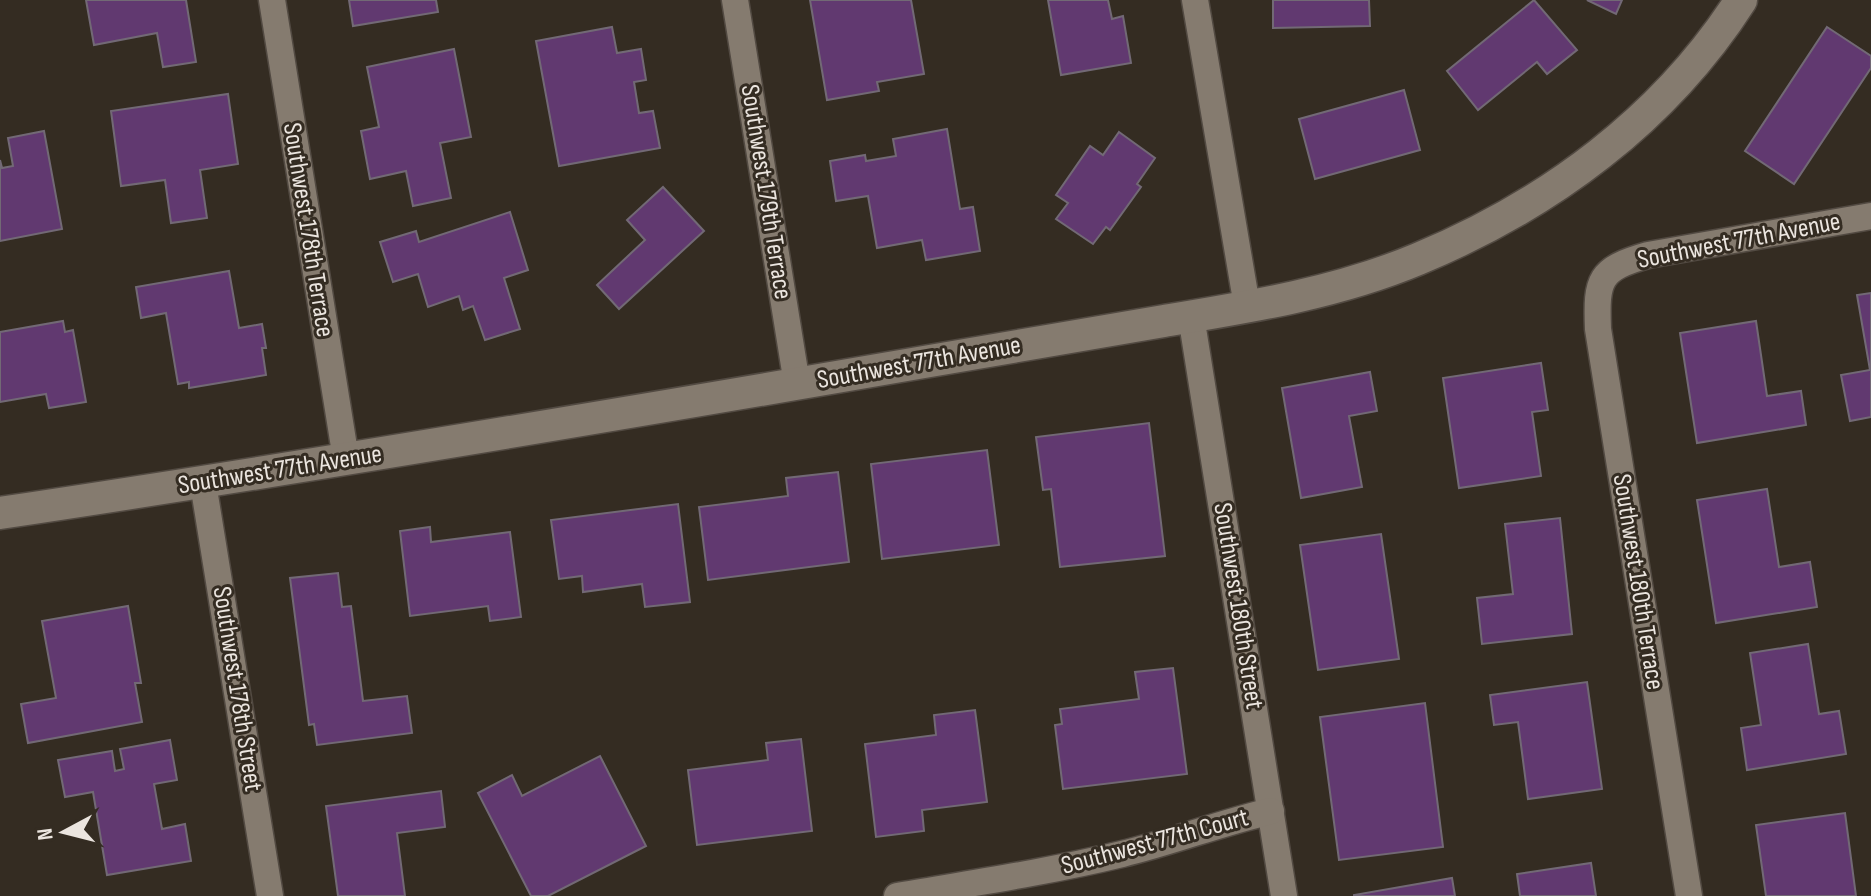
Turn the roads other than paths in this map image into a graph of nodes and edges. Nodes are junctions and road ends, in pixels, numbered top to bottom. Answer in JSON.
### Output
{"nodes":[{"id":1,"x":272,"y":0,"type":"edge"},
{"id":2,"x":735,"y":0,"type":"edge"},
{"id":3,"x":1195,"y":0,"type":"edge"},
{"id":4,"x":1741,"y":0,"type":"edge"},
{"id":5,"x":1871,"y":216,"type":"edge"},
{"id":6,"x":1608,"y":270,"type":"joint"},
{"id":7,"x":1247,"y":306,"type":"junction"},
{"id":8,"x":1191,"y":316,"type":"junction"},
{"id":9,"x":797,"y":384,"type":"junction"},
{"id":10,"x":346,"y":459,"type":"junction"},
{"id":11,"x":203,"y":483,"type":"junction"},
{"id":12,"x":0,"y":513,"type":"edge"},
{"id":13,"x":1271,"y":811,"type":"junction"},
{"id":14,"x":270,"y":896,"type":"edge"},
{"id":15,"x":897,"y":896,"type":"edge"},
{"id":16,"x":1284,"y":896,"type":"edge"},
{"id":17,"x":1689,"y":896,"type":"edge"}],
"edges":[{"from":1,"to":10,"type":"street","name":"Southwest 178th Terrace"},
{"from":2,"to":9,"type":"street","name":"Southwest 179th Terrace"},
{"from":3,"to":7,"type":"street"},
{"from":4,"to":7,"type":"street","name":"Southwest 77th Avenue"},
{"from":5,"to":6,"type":"street","name":"Southwest 77th Avenue"},
{"from":6,"to":17,"type":"street","name":"Southwest 180th Terrace"},
{"from":7,"to":8,"type":"street","name":"Southwest 77th Avenue"},
{"from":8,"to":9,"type":"street","name":"Southwest 77th Avenue"},
{"from":8,"to":13,"type":"street","name":"Southwest 180th Street"},
{"from":9,"to":10,"type":"street","name":"Southwest 77th Avenue"},
{"from":10,"to":11,"type":"street","name":"Southwest 77th Avenue"},
{"from":11,"to":12,"type":"street","name":"Southwest 77th Avenue"},
{"from":11,"to":14,"type":"street","name":"Southwest 178th Street"},
{"from":13,"to":15,"type":"street","name":"Southwest 77th Court"},
{"from":13,"to":16,"type":"street","name":"Southwest 180th Street"}]}
